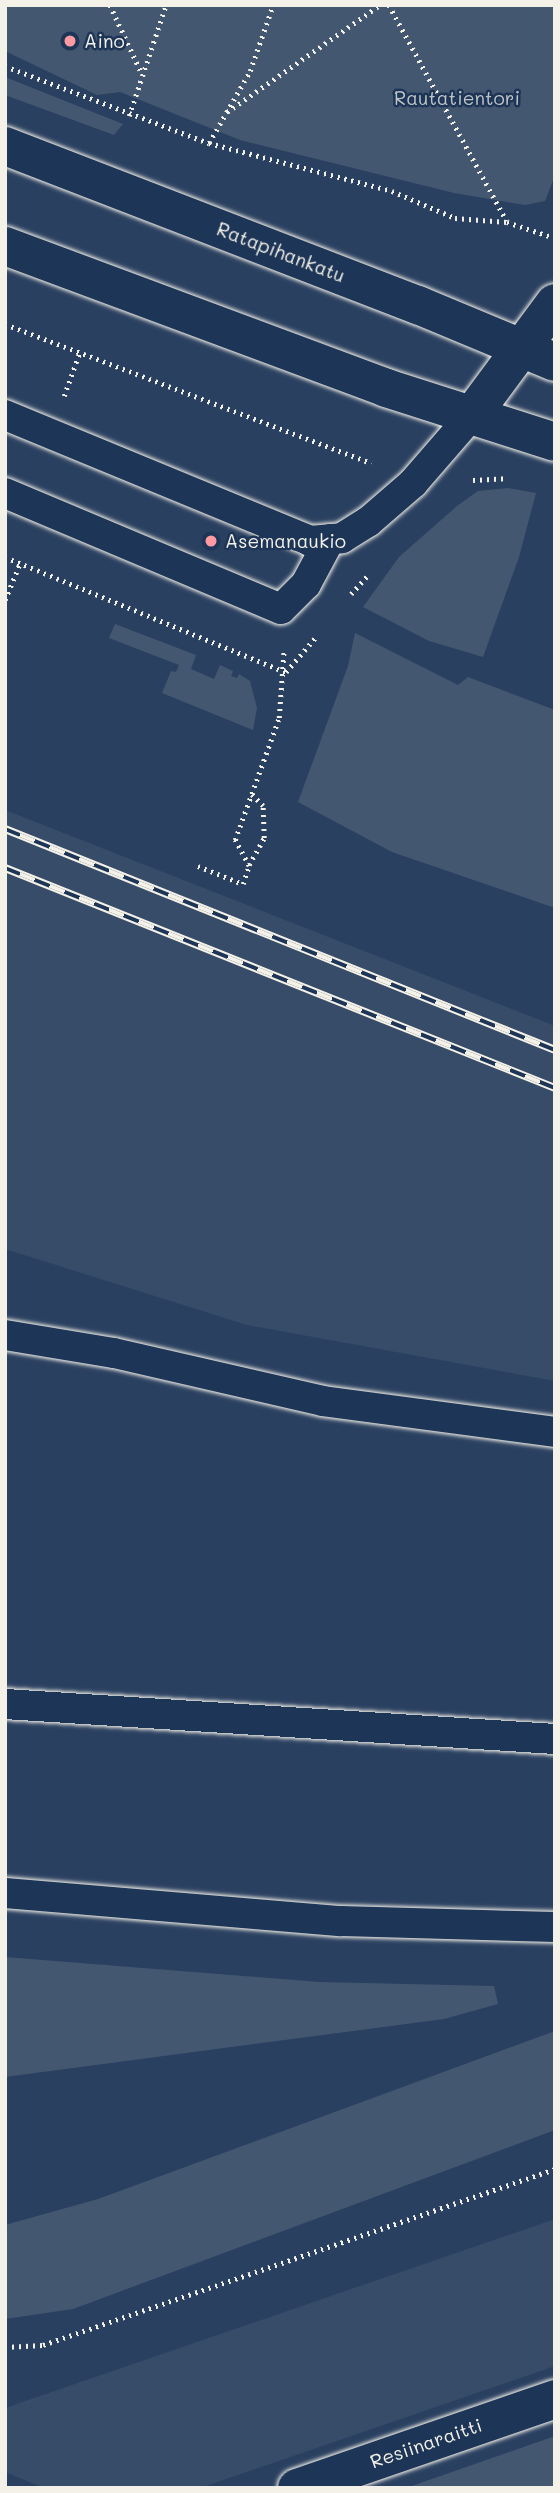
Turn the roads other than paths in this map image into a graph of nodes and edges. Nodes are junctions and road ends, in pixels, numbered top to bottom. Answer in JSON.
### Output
{"nodes":[{"id":1,"x":5,"y":146,"type":"edge"},
{"id":2,"x":5,"y":246,"type":"edge"},
{"id":3,"x":555,"y":303,"type":"edge"},
{"id":4,"x":538,"y":355,"type":"edge"},
{"id":5,"x":5,"y":415,"type":"edge"},
{"id":6,"x":472,"y":415,"type":"junction"},
{"id":7,"x":555,"y":442,"type":"edge"},
{"id":8,"x":5,"y":493,"type":"edge"},
{"id":9,"x":330,"y":539,"type":"junction"},
{"id":10,"x":5,"y":1335,"type":"edge"},
{"id":11,"x":555,"y":1432,"type":"edge"},
{"id":12,"x":5,"y":1704,"type":"edge"},
{"id":13,"x":555,"y":1739,"type":"edge"},
{"id":14,"x":5,"y":1893,"type":"edge"},
{"id":15,"x":555,"y":1927,"type":"edge"},
{"id":16,"x":555,"y":2399,"type":"edge"},
{"id":17,"x":298,"y":2488,"type":"edge"}],
"edges":[{"from":1,"to":4,"type":"main road","name":"Ratapihankatu"},
{"from":2,"to":6,"type":"main road"},
{"from":3,"to":4,"type":"main road"},
{"from":4,"to":6,"type":"main road"},
{"from":5,"to":9,"type":"lane"},
{"from":6,"to":7,"type":"main road"},
{"from":6,"to":9,"type":"lane"},
{"from":8,"to":9,"type":"lane"},
{"from":10,"to":11,"type":"lane"},
{"from":12,"to":13,"type":"lane"},
{"from":14,"to":15,"type":"lane"},
{"from":16,"to":17,"type":"main road","name":"Resiinaraitti"}]}
